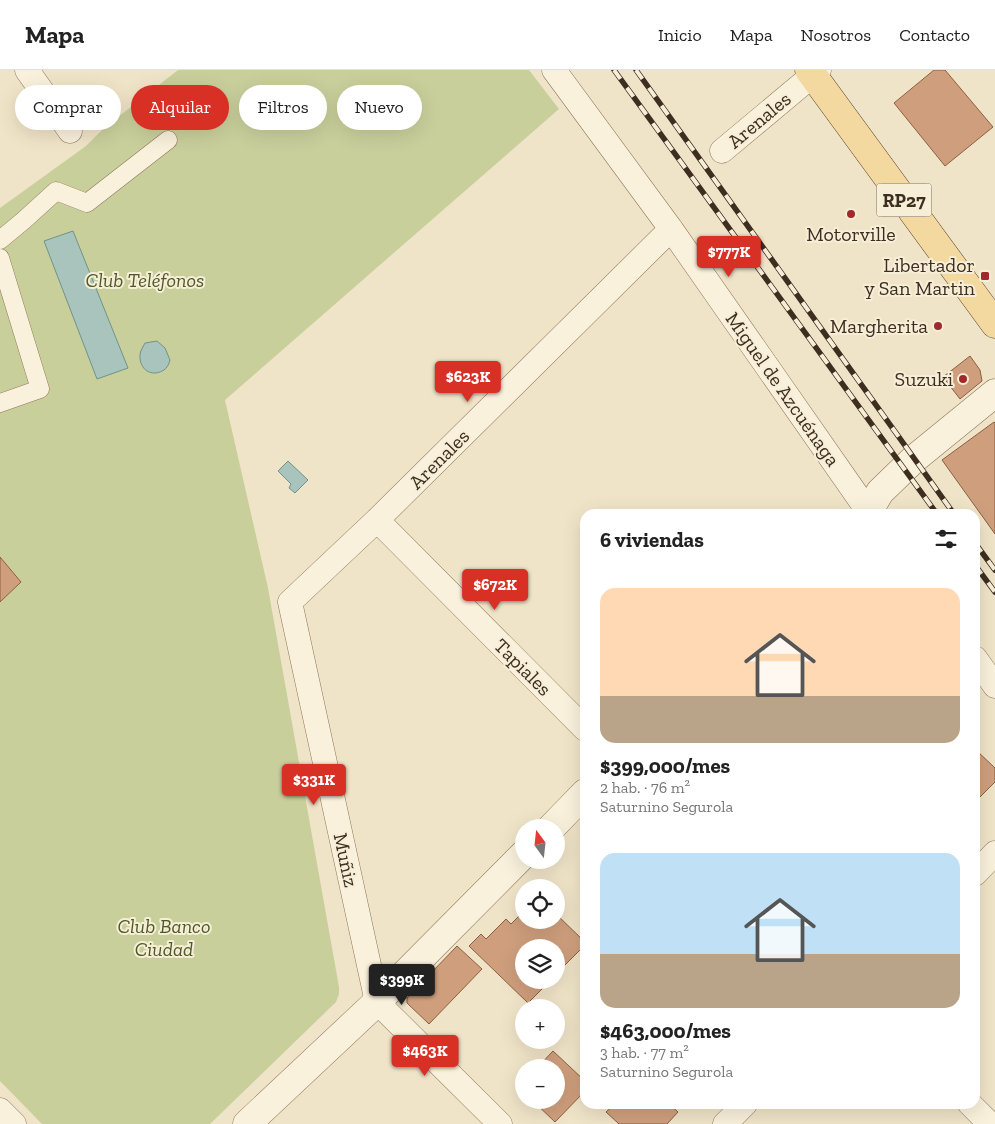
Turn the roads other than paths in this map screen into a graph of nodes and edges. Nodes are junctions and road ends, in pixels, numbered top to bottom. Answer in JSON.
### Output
{"nodes":[{"id":1,"x":27,"y":70,"type":"edge"},
{"id":2,"x":554,"y":70,"type":"edge"},
{"id":3,"x":814,"y":72,"type":"edge"},
{"id":4,"x":70,"y":132,"type":"dead end"},
{"id":5,"x":168,"y":140,"type":"dead end"},
{"id":6,"x":722,"y":150,"type":"dead end"},
{"id":7,"x":671,"y":230,"type":"junction"},
{"id":8,"x":0,"y":240,"type":"edge"},
{"id":9,"x":0,"y":258,"type":"edge"},
{"id":10,"x":995,"y":324,"type":"edge"},
{"id":11,"x":995,"y":393,"type":"edge"},
{"id":12,"x":0,"y":403,"type":"edge"},
{"id":13,"x":866,"y":509,"type":"edge"},
{"id":14,"x":871,"y":509,"type":"edge"},
{"id":15,"x":377,"y":520,"type":"junction"},
{"id":16,"x":290,"y":602,"type":"joint"},
{"id":17,"x":980,"y":665,"type":"edge"},
{"id":18,"x":995,"y":686,"type":"edge"},
{"id":19,"x":580,"y":725,"type":"edge"},
{"id":20,"x":580,"y":798,"type":"edge"},
{"id":21,"x":560,"y":819,"type":"edge"},
{"id":22,"x":995,"y":853,"type":"edge"},
{"id":23,"x":515,"y":863,"type":"edge"},
{"id":24,"x":980,"y":869,"type":"edge"},
{"id":25,"x":377,"y":1002,"type":"junction"},
{"id":26,"x":740,"y":1109,"type":"edge"},
{"id":27,"x":975,"y":1109,"type":"edge"},
{"id":28,"x":0,"y":1110,"type":"edge"},
{"id":29,"x":14,"y":1124,"type":"edge"},
{"id":30,"x":247,"y":1124,"type":"edge"},
{"id":31,"x":500,"y":1124,"type":"edge"},
{"id":32,"x":725,"y":1124,"type":"edge"},
{"id":33,"x":990,"y":1124,"type":"edge"}],
"edges":[{"from":1,"to":4,"type":"street"},
{"from":2,"to":7,"type":"street","name":"Miguel de Azcuénaga"},
{"from":3,"to":6,"type":"street","name":"Arenales"},
{"from":3,"to":10,"type":"main road","number":"RP27"},
{"from":5,"to":8,"type":"street"},
{"from":7,"to":13,"type":"street","name":"Miguel de Azcuénaga"},
{"from":7,"to":15,"type":"street","name":"Arenales"},
{"from":9,"to":12,"type":"street"},
{"from":11,"to":14,"type":"street"},
{"from":15,"to":16,"type":"street","name":"Arenales"},
{"from":15,"to":19,"type":"street","name":"Tapiales"},
{"from":16,"to":25,"type":"street","name":"Muñiz"},
{"from":17,"to":18,"type":"street"},
{"from":20,"to":21,"type":"street"},
{"from":22,"to":24,"type":"street"},
{"from":23,"to":25,"type":"street"},
{"from":25,"to":30,"type":"street"},
{"from":25,"to":31,"type":"street"},
{"from":26,"to":32,"type":"street"},
{"from":27,"to":33,"type":"street"},
{"from":28,"to":29,"type":"street"}]}
